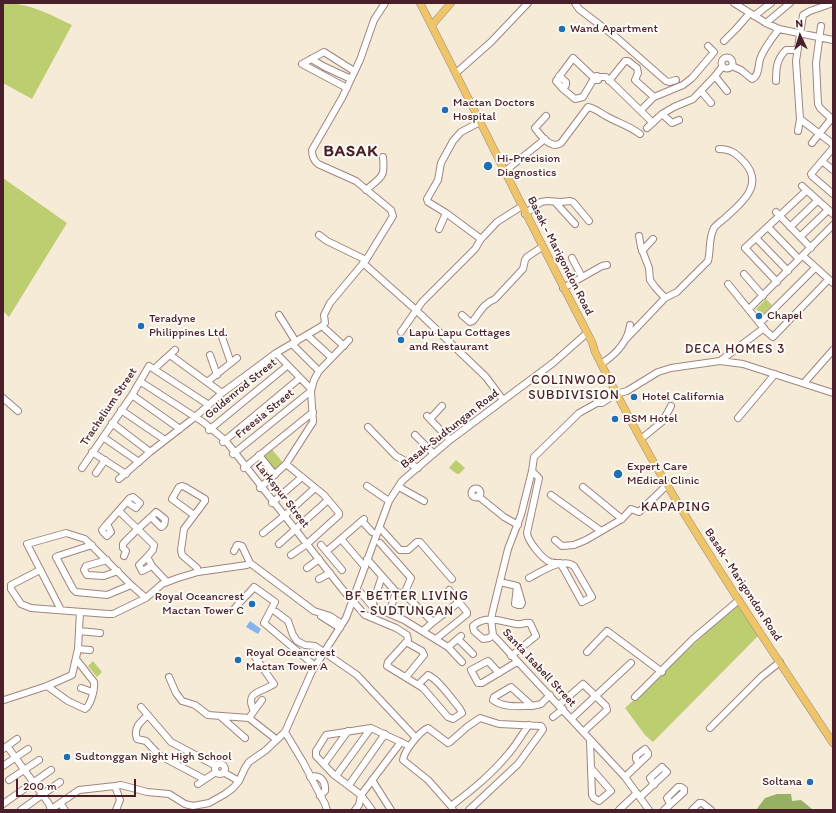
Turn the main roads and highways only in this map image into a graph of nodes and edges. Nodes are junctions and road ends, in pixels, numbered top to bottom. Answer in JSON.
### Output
{"nodes":[{"id":1,"x":420,"y":3,"type":"edge"},
{"id":2,"x":451,"y":3,"type":"edge"},
{"id":3,"x":432,"y":25,"type":"junction"},
{"id":4,"x":592,"y":342,"type":"junction"},
{"id":5,"x":617,"y":393,"type":"junction"},
{"id":6,"x":833,"y":743,"type":"edge"}],
"edges":[{"from":1,"to":3,"type":"main road","name":"Basak - Marigondon Road"},
{"from":2,"to":3,"type":"main road"},
{"from":3,"to":4,"type":"main road","name":"Basak - Marigondon Road"},
{"from":4,"to":5,"type":"main road","name":"Basak - Marigondon Road"},
{"from":4,"to":5,"type":"main road","name":"Basak - Marigondon Road"},
{"from":5,"to":6,"type":"main road","name":"Basak - Marigondon Road"}]}
